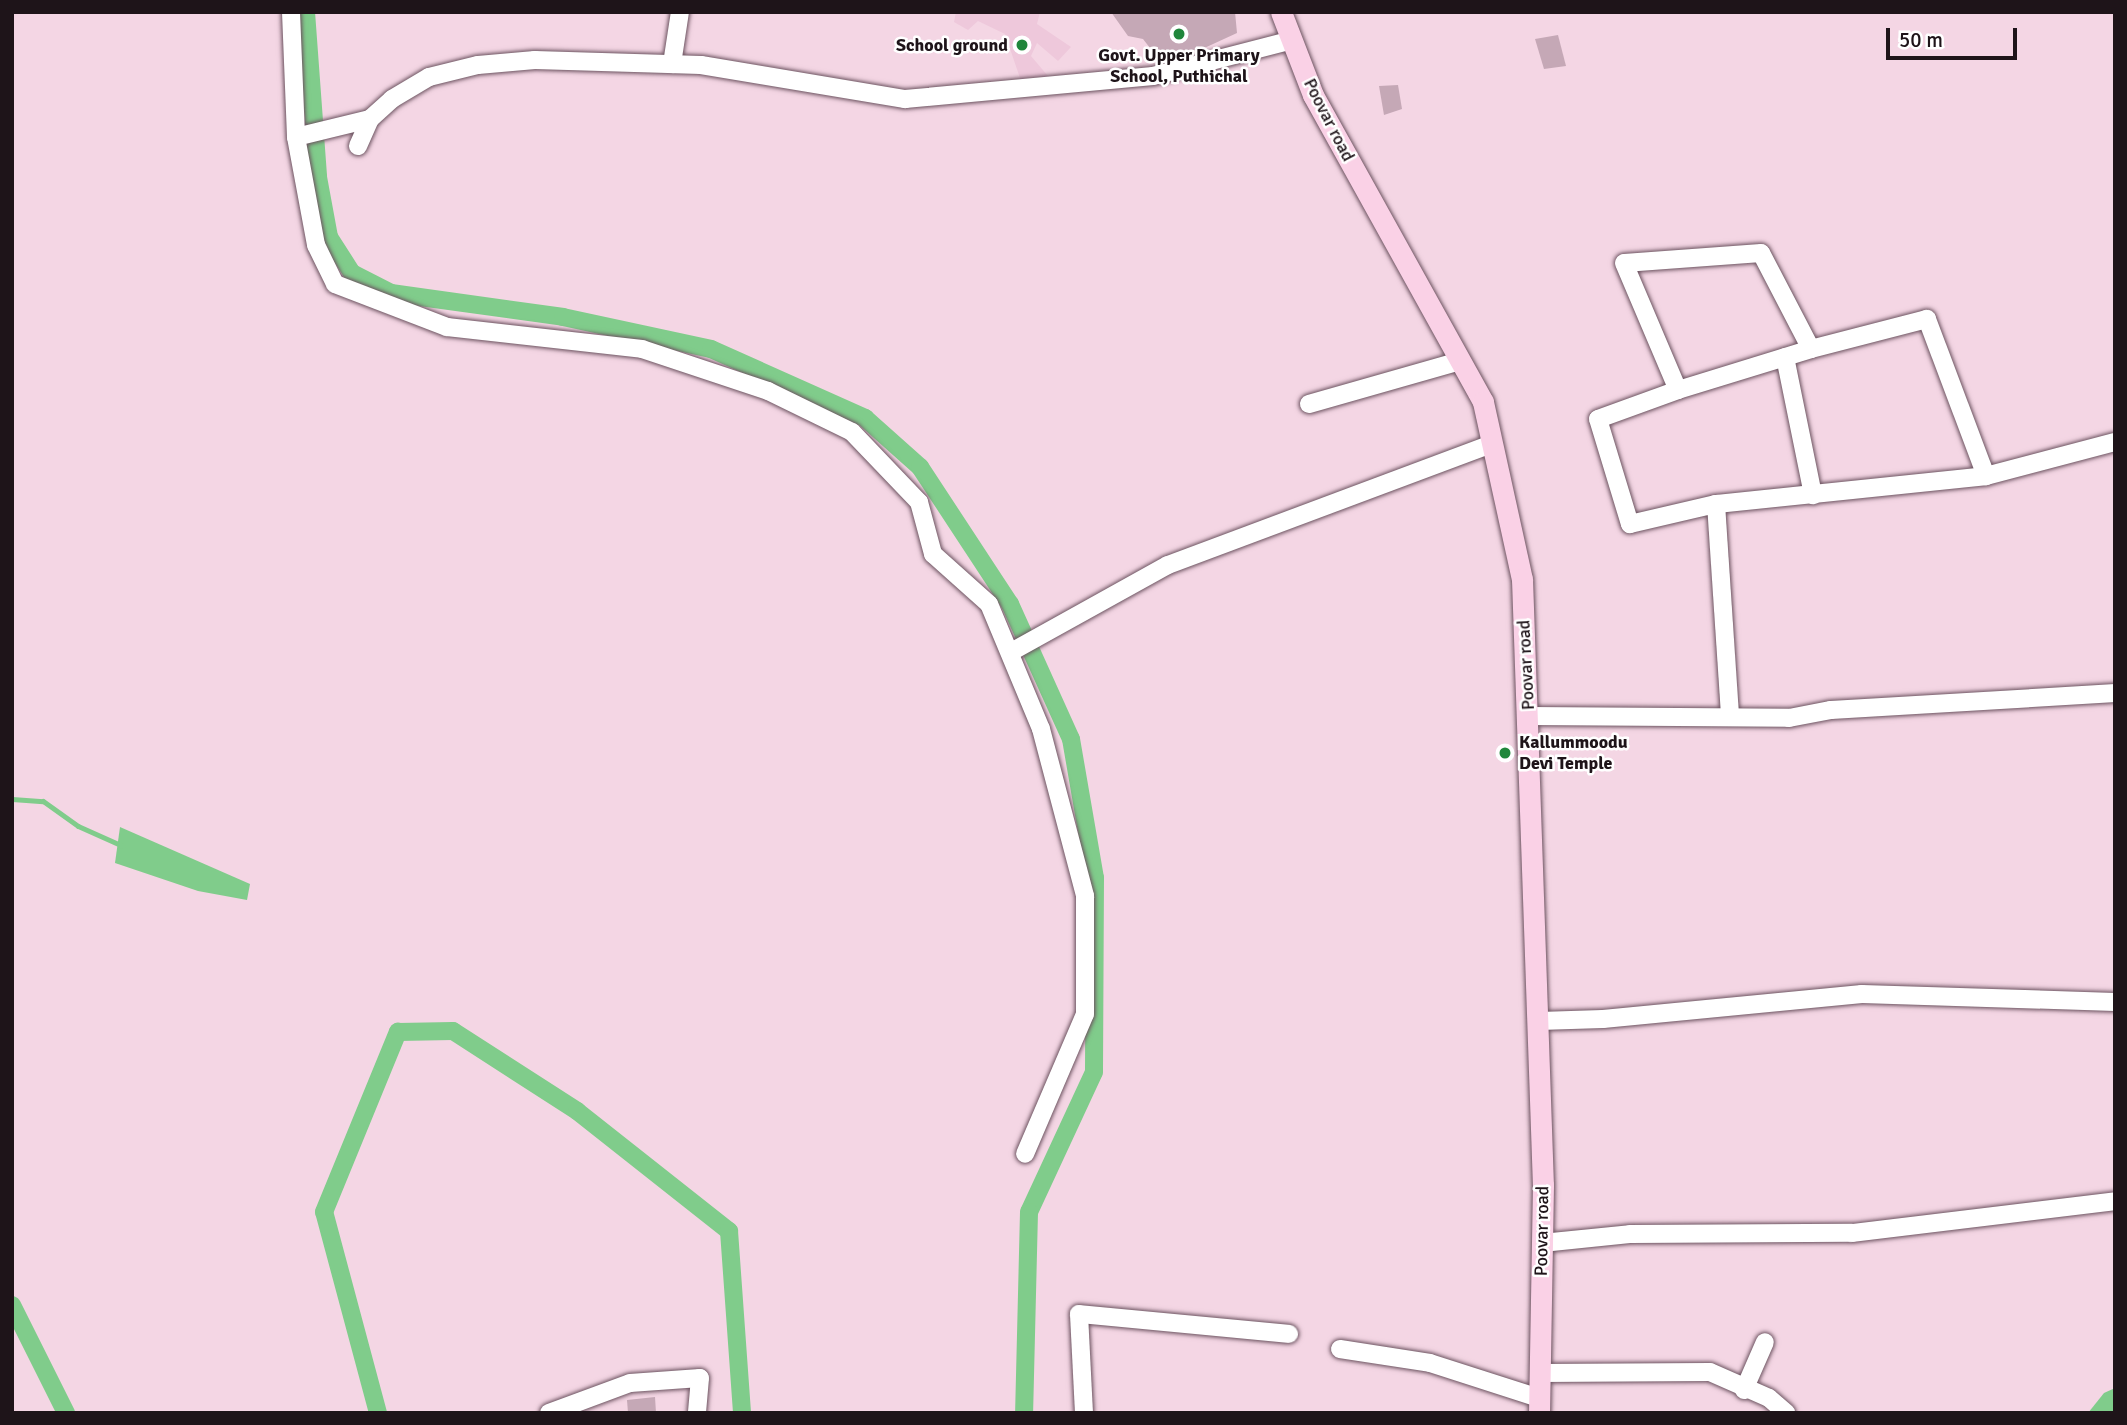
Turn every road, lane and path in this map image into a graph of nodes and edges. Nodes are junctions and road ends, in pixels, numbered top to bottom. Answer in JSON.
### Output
{"nodes":[{"id":1,"x":291,"y":12,"type":"edge"},
{"id":2,"x":680,"y":12,"type":"edge"},
{"id":3,"x":1281,"y":12,"type":"edge"},
{"id":4,"x":1292,"y":40,"type":"junction"},
{"id":5,"x":672,"y":64,"type":"junction"},
{"id":6,"x":370,"y":119,"type":"junction"},
{"id":7,"x":296,"y":137,"type":"junction"},
{"id":8,"x":358,"y":146,"type":"dead end"},
{"id":9,"x":1811,"y":349,"type":"junction"},
{"id":10,"x":1785,"y":357,"type":"junction"},
{"id":11,"x":1460,"y":361,"type":"junction"},
{"id":12,"x":1678,"y":390,"type":"junction"},
{"id":13,"x":1309,"y":404,"type":"dead end"},
{"id":14,"x":2115,"y":442,"type":"edge"},
{"id":15,"x":1492,"y":444,"type":"junction"},
{"id":16,"x":1986,"y":476,"type":"junction"},
{"id":17,"x":1813,"y":495,"type":"junction"},
{"id":18,"x":1716,"y":504,"type":"junction"},
{"id":19,"x":1013,"y":651,"type":"junction"},
{"id":20,"x":2115,"y":693,"type":"edge"},
{"id":21,"x":1528,"y":716,"type":"junction"},
{"id":22,"x":1730,"y":717,"type":"junction"},
{"id":23,"x":2115,"y":1002,"type":"edge"},
{"id":24,"x":1539,"y":1021,"type":"junction"},
{"id":25,"x":1025,"y":1154,"type":"dead end"},
{"id":26,"x":2115,"y":1201,"type":"edge"},
{"id":27,"x":1542,"y":1243,"type":"junction"},
{"id":28,"x":1289,"y":1334,"type":"dead end"},
{"id":29,"x":1766,"y":1342,"type":"dead end"},
{"id":30,"x":1340,"y":1349,"type":"dead end"},
{"id":31,"x":1540,"y":1373,"type":"junction"},
{"id":32,"x":1744,"y":1390,"type":"junction"},
{"id":33,"x":1539,"y":1405,"type":"edge"},
{"id":34,"x":549,"y":1413,"type":"edge"},
{"id":35,"x":696,"y":1413,"type":"edge"},
{"id":36,"x":1084,"y":1413,"type":"edge"},
{"id":37,"x":1786,"y":1413,"type":"edge"}],
"edges":[{"from":1,"to":7,"type":"street"},
{"from":2,"to":5,"type":"street"},
{"from":3,"to":4,"type":"main road","name":"Poovar road"},
{"from":4,"to":5,"type":"street"},
{"from":4,"to":11,"type":"main road","name":"Poovar road"},
{"from":5,"to":6,"type":"street"},
{"from":6,"to":7,"type":"street"},
{"from":6,"to":8,"type":"street"},
{"from":7,"to":19,"type":"street"},
{"from":9,"to":10,"type":"street"},
{"from":9,"to":12,"type":"street"},
{"from":9,"to":16,"type":"street"},
{"from":10,"to":12,"type":"street"},
{"from":10,"to":17,"type":"street"},
{"from":11,"to":13,"type":"street"},
{"from":11,"to":15,"type":"main road","name":"Poovar road"},
{"from":12,"to":18,"type":"street"},
{"from":14,"to":16,"type":"street"},
{"from":15,"to":19,"type":"street"},
{"from":15,"to":21,"type":"main road","name":"Poovar road"},
{"from":16,"to":17,"type":"street"},
{"from":17,"to":18,"type":"street"},
{"from":18,"to":22,"type":"street"},
{"from":19,"to":25,"type":"street"},
{"from":20,"to":22,"type":"street"},
{"from":21,"to":22,"type":"street"},
{"from":21,"to":24,"type":"main road","name":"Poovar road"},
{"from":23,"to":24,"type":"street"},
{"from":24,"to":27,"type":"main road","name":"Poovar road"},
{"from":26,"to":27,"type":"street"},
{"from":27,"to":31,"type":"main road","name":"Poovar road"},
{"from":28,"to":36,"type":"street"},
{"from":29,"to":32,"type":"street"},
{"from":30,"to":33,"type":"street"},
{"from":31,"to":32,"type":"street"},
{"from":31,"to":33,"type":"main road","name":"Poovar road"},
{"from":32,"to":37,"type":"street"},
{"from":34,"to":35,"type":"street"}]}
